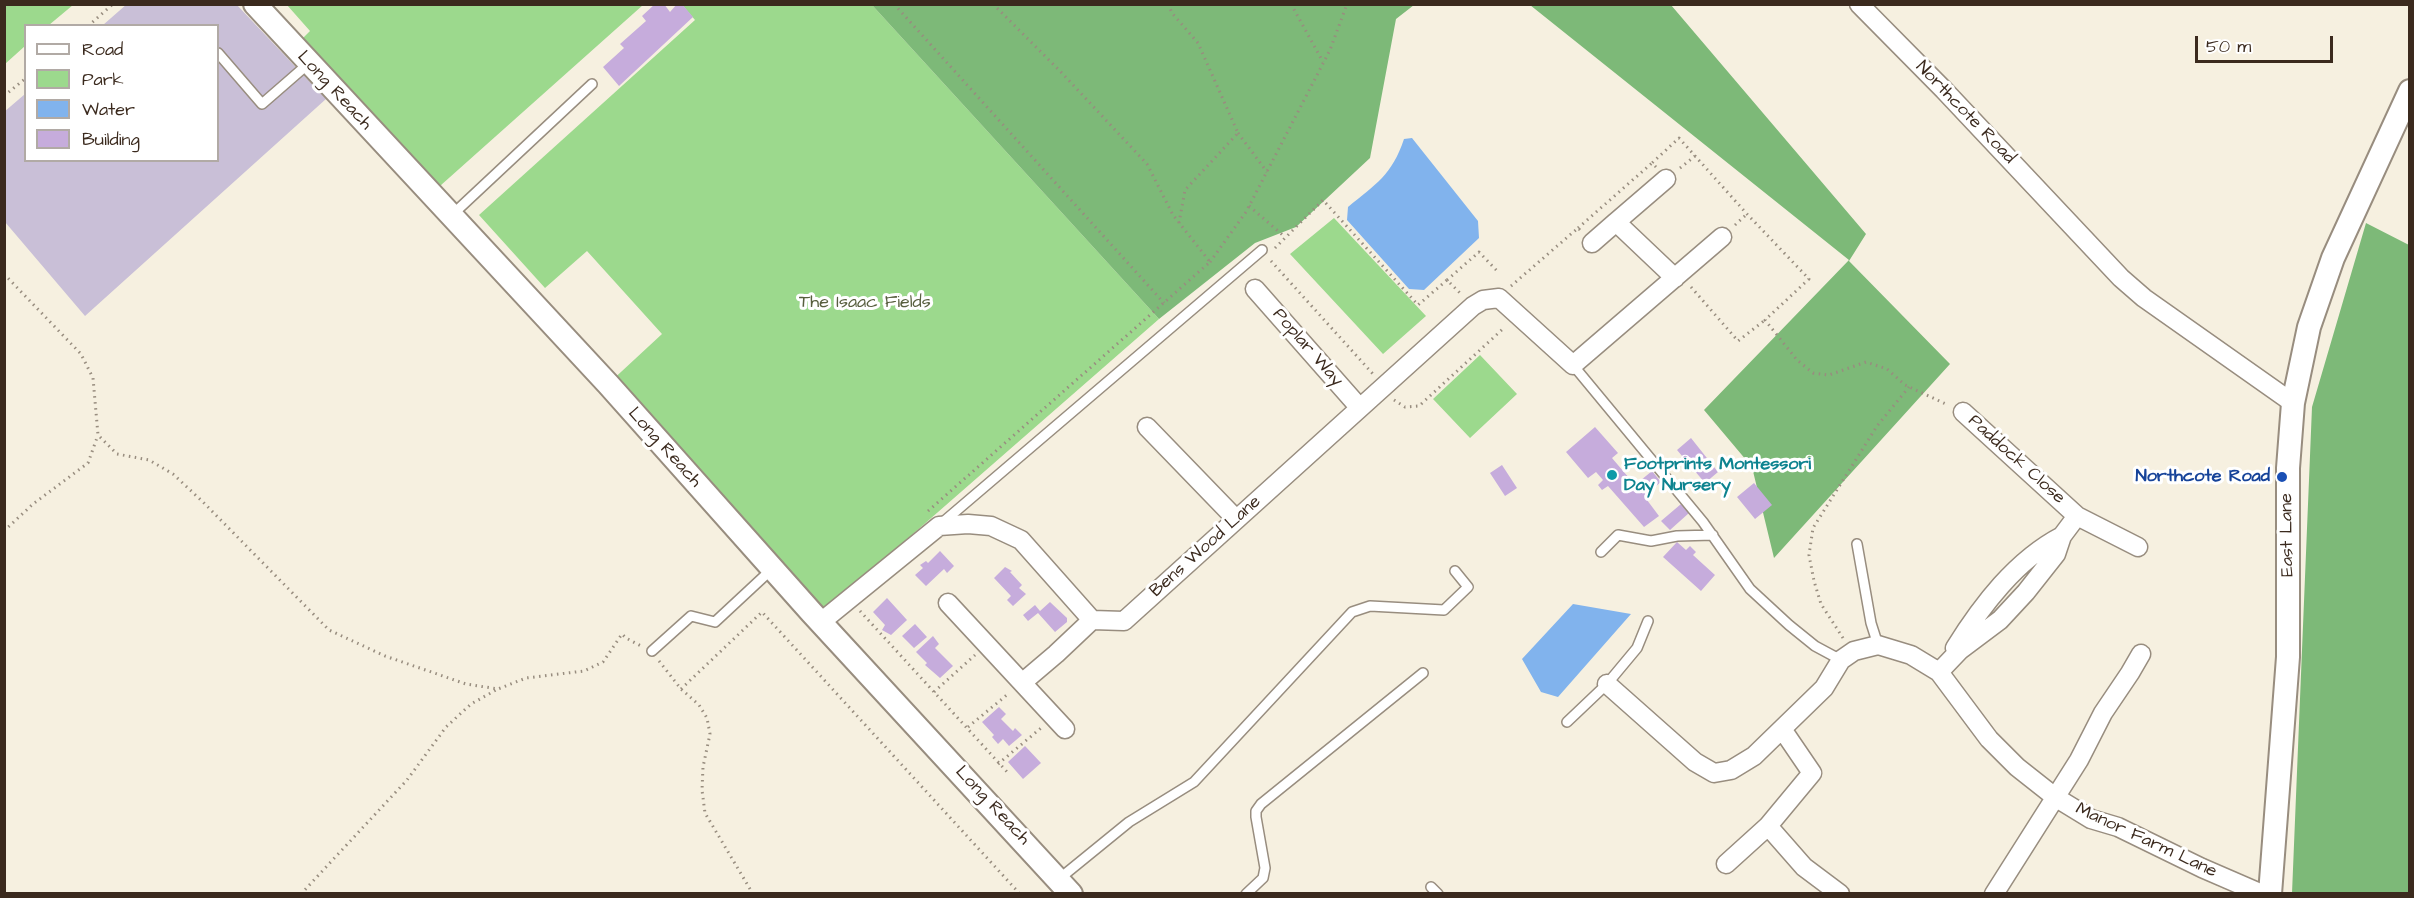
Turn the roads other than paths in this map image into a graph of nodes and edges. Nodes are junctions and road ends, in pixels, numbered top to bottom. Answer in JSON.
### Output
{"nodes":[{"id":1,"x":255,"y":4,"type":"edge"},
{"id":2,"x":1859,"y":4,"type":"edge"},
{"id":3,"x":219,"y":54,"type":"edge"},
{"id":4,"x":308,"y":64,"type":"junction"},
{"id":5,"x":592,"y":84,"type":"dead end"},
{"id":6,"x":2409,"y":92,"type":"edge"},
{"id":7,"x":1666,"y":179,"type":"road end"},
{"id":8,"x":452,"y":215,"type":"junction"},
{"id":9,"x":1616,"y":222,"type":"junction"},
{"id":10,"x":1722,"y":237,"type":"dead end"},
{"id":11,"x":1592,"y":243,"type":"road end"},
{"id":12,"x":1265,"y":253,"type":"road end"},
{"id":13,"x":1678,"y":276,"type":"junction"},
{"id":14,"x":1255,"y":289,"type":"dead end"},
{"id":15,"x":1573,"y":365,"type":"junction"},
{"id":16,"x":2293,"y":403,"type":"junction"},
{"id":17,"x":1359,"y":407,"type":"junction"},
{"id":18,"x":1963,"y":412,"type":"road end"},
{"id":19,"x":1147,"y":427,"type":"dead end"},
{"id":20,"x":2077,"y":516,"type":"junction"},
{"id":21,"x":1236,"y":519,"type":"junction"},
{"id":22,"x":939,"y":526,"type":"junction"},
{"id":23,"x":1713,"y":535,"type":"junction"},
{"id":24,"x":1857,"y":544,"type":"dead end"},
{"id":25,"x":2138,"y":547,"type":"dead end"},
{"id":26,"x":1601,"y":552,"type":"dead end"},
{"id":27,"x":772,"y":569,"type":"junction"},
{"id":28,"x":1455,"y":571,"type":"dead end"},
{"id":29,"x":948,"y":603,"type":"dead end"},
{"id":30,"x":1092,"y":620,"type":"junction"},
{"id":31,"x":1648,"y":621,"type":"dead end"},
{"id":32,"x":820,"y":622,"type":"junction"},
{"id":33,"x":1878,"y":645,"type":"junction"},
{"id":34,"x":652,"y":651,"type":"road end"},
{"id":35,"x":2141,"y":654,"type":"dead end"},
{"id":36,"x":1848,"y":655,"type":"junction"},
{"id":37,"x":1939,"y":672,"type":"junction"},
{"id":38,"x":1423,"y":673,"type":"dead end"},
{"id":39,"x":1023,"y":682,"type":"junction"},
{"id":40,"x":1607,"y":684,"type":"junction"},
{"id":41,"x":1567,"y":722,"type":"dead end"},
{"id":42,"x":1060,"y":723,"type":"road end"},
{"id":43,"x":1782,"y":729,"type":"junction"},
{"id":44,"x":2055,"y":797,"type":"junction"},
{"id":45,"x":1768,"y":826,"type":"junction"},
{"id":46,"x":1726,"y":864,"type":"dead end"},
{"id":47,"x":1065,"y":886,"type":"edge"},
{"id":48,"x":1246,"y":894,"type":"edge"},
{"id":49,"x":1840,"y":894,"type":"edge"},
{"id":50,"x":1994,"y":894,"type":"edge"},
{"id":51,"x":2262,"y":894,"type":"edge"},
{"id":52,"x":2270,"y":894,"type":"edge"}],
"edges":[{"from":1,"to":4,"type":"street","name":"Long Reach"},
{"from":2,"to":16,"type":"street","name":"Northcote Road"},
{"from":3,"to":4,"type":"lane"},
{"from":4,"to":8,"type":"street","name":"Long Reach"},
{"from":5,"to":8,"type":"lane"},
{"from":6,"to":16,"type":"street","name":"East Lane"},
{"from":7,"to":9,"type":"street"},
{"from":8,"to":27,"type":"street","name":"Long Reach"},
{"from":9,"to":11,"type":"street"},
{"from":9,"to":13,"type":"street"},
{"from":10,"to":13,"type":"street"},
{"from":12,"to":22,"type":"lane"},
{"from":13,"to":15,"type":"street"},
{"from":14,"to":17,"type":"street","name":"Poplar Way"},
{"from":15,"to":17,"type":"street","name":"Bens Wood Lane"},
{"from":15,"to":23,"type":"lane"},
{"from":16,"to":52,"type":"street","name":"East Lane"},
{"from":17,"to":21,"type":"street","name":"Bens Wood Lane"},
{"from":18,"to":20,"type":"street","name":"Paddock Close"},
{"from":19,"to":21,"type":"street"},
{"from":20,"to":25,"type":"street"},
{"from":20,"to":37,"type":"street","name":"Paddock Close"},
{"from":21,"to":30,"type":"street","name":"Bens Wood Lane"},
{"from":22,"to":30,"type":"street"},
{"from":22,"to":32,"type":"street"},
{"from":23,"to":26,"type":"lane"},
{"from":23,"to":36,"type":"lane"},
{"from":24,"to":33,"type":"lane"},
{"from":27,"to":32,"type":"street","name":"Long Reach"},
{"from":27,"to":34,"type":"lane"},
{"from":28,"to":47,"type":"lane"},
{"from":29,"to":39,"type":"street"},
{"from":30,"to":39,"type":"street"},
{"from":31,"to":40,"type":"lane"},
{"from":32,"to":47,"type":"street","name":"Long Reach"},
{"from":33,"to":36,"type":"street"},
{"from":33,"to":37,"type":"street","name":"Manor Farm Lane"},
{"from":35,"to":44,"type":"street"},
{"from":36,"to":43,"type":"street"},
{"from":37,"to":44,"type":"street","name":"Manor Farm Lane"},
{"from":38,"to":48,"type":"lane"},
{"from":39,"to":42,"type":"street"},
{"from":40,"to":41,"type":"lane"},
{"from":40,"to":43,"type":"street"},
{"from":43,"to":45,"type":"street"},
{"from":44,"to":50,"type":"street"},
{"from":44,"to":51,"type":"street","name":"Manor Farm Lane"},
{"from":45,"to":46,"type":"street"},
{"from":45,"to":49,"type":"street"}]}
